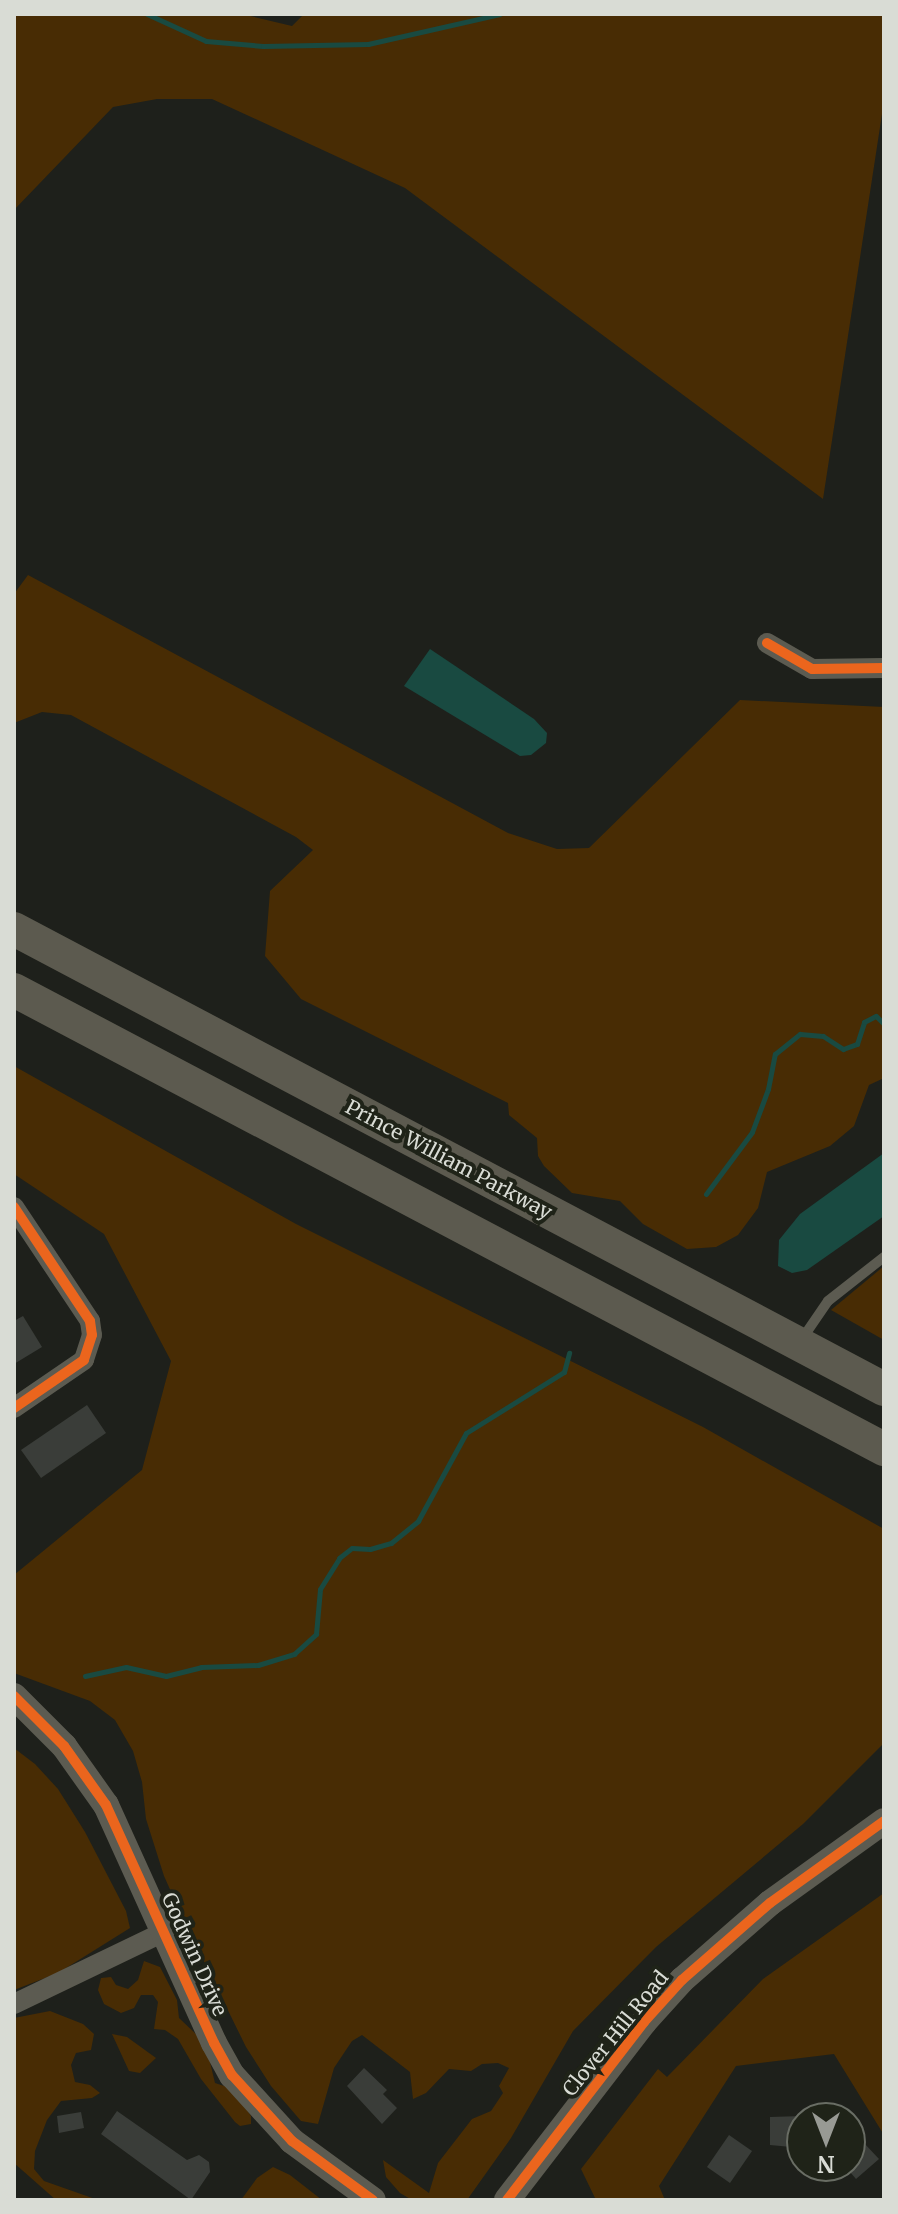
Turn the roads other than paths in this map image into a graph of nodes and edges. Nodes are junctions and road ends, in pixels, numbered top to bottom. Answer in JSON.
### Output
{"nodes":[{"id":1,"x":767,"y":643,"type":"dead end"},
{"id":2,"x":884,"y":668,"type":"edge"},
{"id":3,"x":14,"y":929,"type":"edge"},
{"id":4,"x":14,"y":990,"type":"edge"},
{"id":5,"x":14,"y":1207,"type":"edge"},
{"id":6,"x":884,"y":1257,"type":"edge"},
{"id":7,"x":799,"y":1344,"type":"junction"},
{"id":8,"x":884,"y":1389,"type":"edge"},
{"id":9,"x":14,"y":1408,"type":"edge"},
{"id":10,"x":884,"y":1449,"type":"edge"},
{"id":11,"x":14,"y":1696,"type":"edge"},
{"id":12,"x":884,"y":1821,"type":"edge"},
{"id":13,"x":166,"y":1931,"type":"junction"},
{"id":14,"x":14,"y":2004,"type":"edge"},
{"id":15,"x":373,"y":2200,"type":"edge"},
{"id":16,"x":507,"y":2200,"type":"edge"}],
"edges":[{"from":1,"to":2,"type":"street"},
{"from":3,"to":7,"type":"highway","name":"Prince William Parkway"},
{"from":4,"to":10,"type":"highway"},
{"from":5,"to":9,"type":"street"},
{"from":6,"to":7,"type":"lane"},
{"from":7,"to":8,"type":"highway","name":"Prince William Parkway"},
{"from":11,"to":13,"type":"street","name":"Godwin Drive"},
{"from":12,"to":16,"type":"street","name":"Clover Hill Road"},
{"from":13,"to":14,"type":"street"},
{"from":13,"to":15,"type":"street","name":"Godwin Drive"}]}
